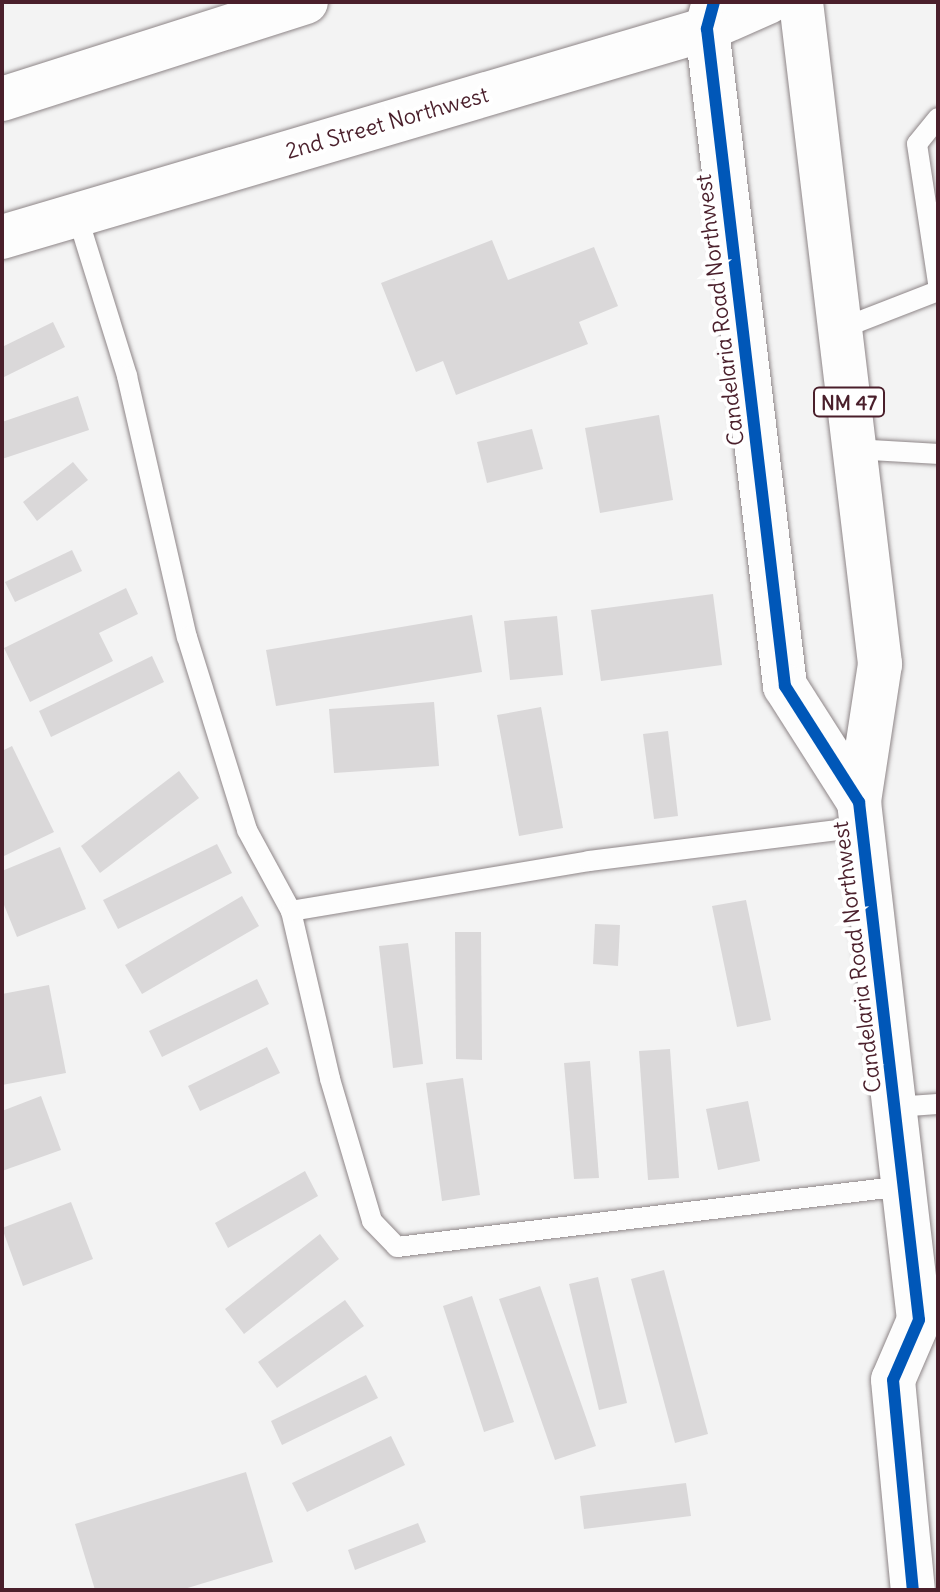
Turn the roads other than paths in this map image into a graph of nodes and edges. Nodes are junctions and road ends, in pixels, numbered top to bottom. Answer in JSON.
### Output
{"nodes":[{"id":1,"x":306,"y":2,"type":"edge"},
{"id":2,"x":768,"y":2,"type":"edge"},
{"id":3,"x":801,"y":2,"type":"edge"},
{"id":4,"x":711,"y":16,"type":"edge"},
{"id":5,"x":2,"y":99,"type":"edge"},
{"id":6,"x":938,"y":118,"type":"edge"},
{"id":7,"x":77,"y":215,"type":"junction"},
{"id":8,"x":2,"y":237,"type":"edge"},
{"id":9,"x":938,"y":283,"type":"edge"},
{"id":10,"x":938,"y":291,"type":"edge"},
{"id":11,"x":840,"y":329,"type":"junction"},
{"id":12,"x":855,"y":449,"type":"junction"},
{"id":13,"x":938,"y":454,"type":"edge"},
{"id":14,"x":861,"y":814,"type":"junction"},
{"id":15,"x":291,"y":911,"type":"junction"},
{"id":16,"x":938,"y":1104,"type":"edge"},
{"id":17,"x":895,"y":1107,"type":"junction"},
{"id":18,"x":904,"y":1186,"type":"junction"},
{"id":19,"x":928,"y":1332,"type":"edge"},
{"id":20,"x":913,"y":1590,"type":"edge"}],
"edges":[{"from":1,"to":5,"type":"main road"},
{"from":2,"to":4,"type":"main road","name":"2nd Street Northwest"},
{"from":3,"to":11,"type":"main road","name":"Candelaria Road Northwest","number":"NM 47"},
{"from":4,"to":7,"type":"main road","name":"2nd Street Northwest"},
{"from":4,"to":14,"type":"main road","name":"Candelaria Road Northwest","number":"NM 47"},
{"from":6,"to":9,"type":"lane"},
{"from":7,"to":8,"type":"main road","name":"2nd Street Northwest"},
{"from":7,"to":15,"type":"lane"},
{"from":10,"to":11,"type":"lane"},
{"from":11,"to":12,"type":"main road","name":"Candelaria Road Northwest","number":"NM 47"},
{"from":12,"to":13,"type":"lane"},
{"from":12,"to":14,"type":"main road","name":"Candelaria Road Northwest","number":"NM 47"},
{"from":14,"to":15,"type":"lane"},
{"from":14,"to":17,"type":"main road","name":"Candelaria Road Northwest","number":"NM 47"},
{"from":15,"to":18,"type":"lane"},
{"from":16,"to":17,"type":"lane"},
{"from":17,"to":18,"type":"main road","name":"Candelaria Road Northwest","number":"NM 47"},
{"from":18,"to":19,"type":"main road","name":"Candelaria Road Northwest","number":"NM 47"},
{"from":19,"to":20,"type":"main road","name":"Candelaria Road Northwest","number":"NM 47"}]}
